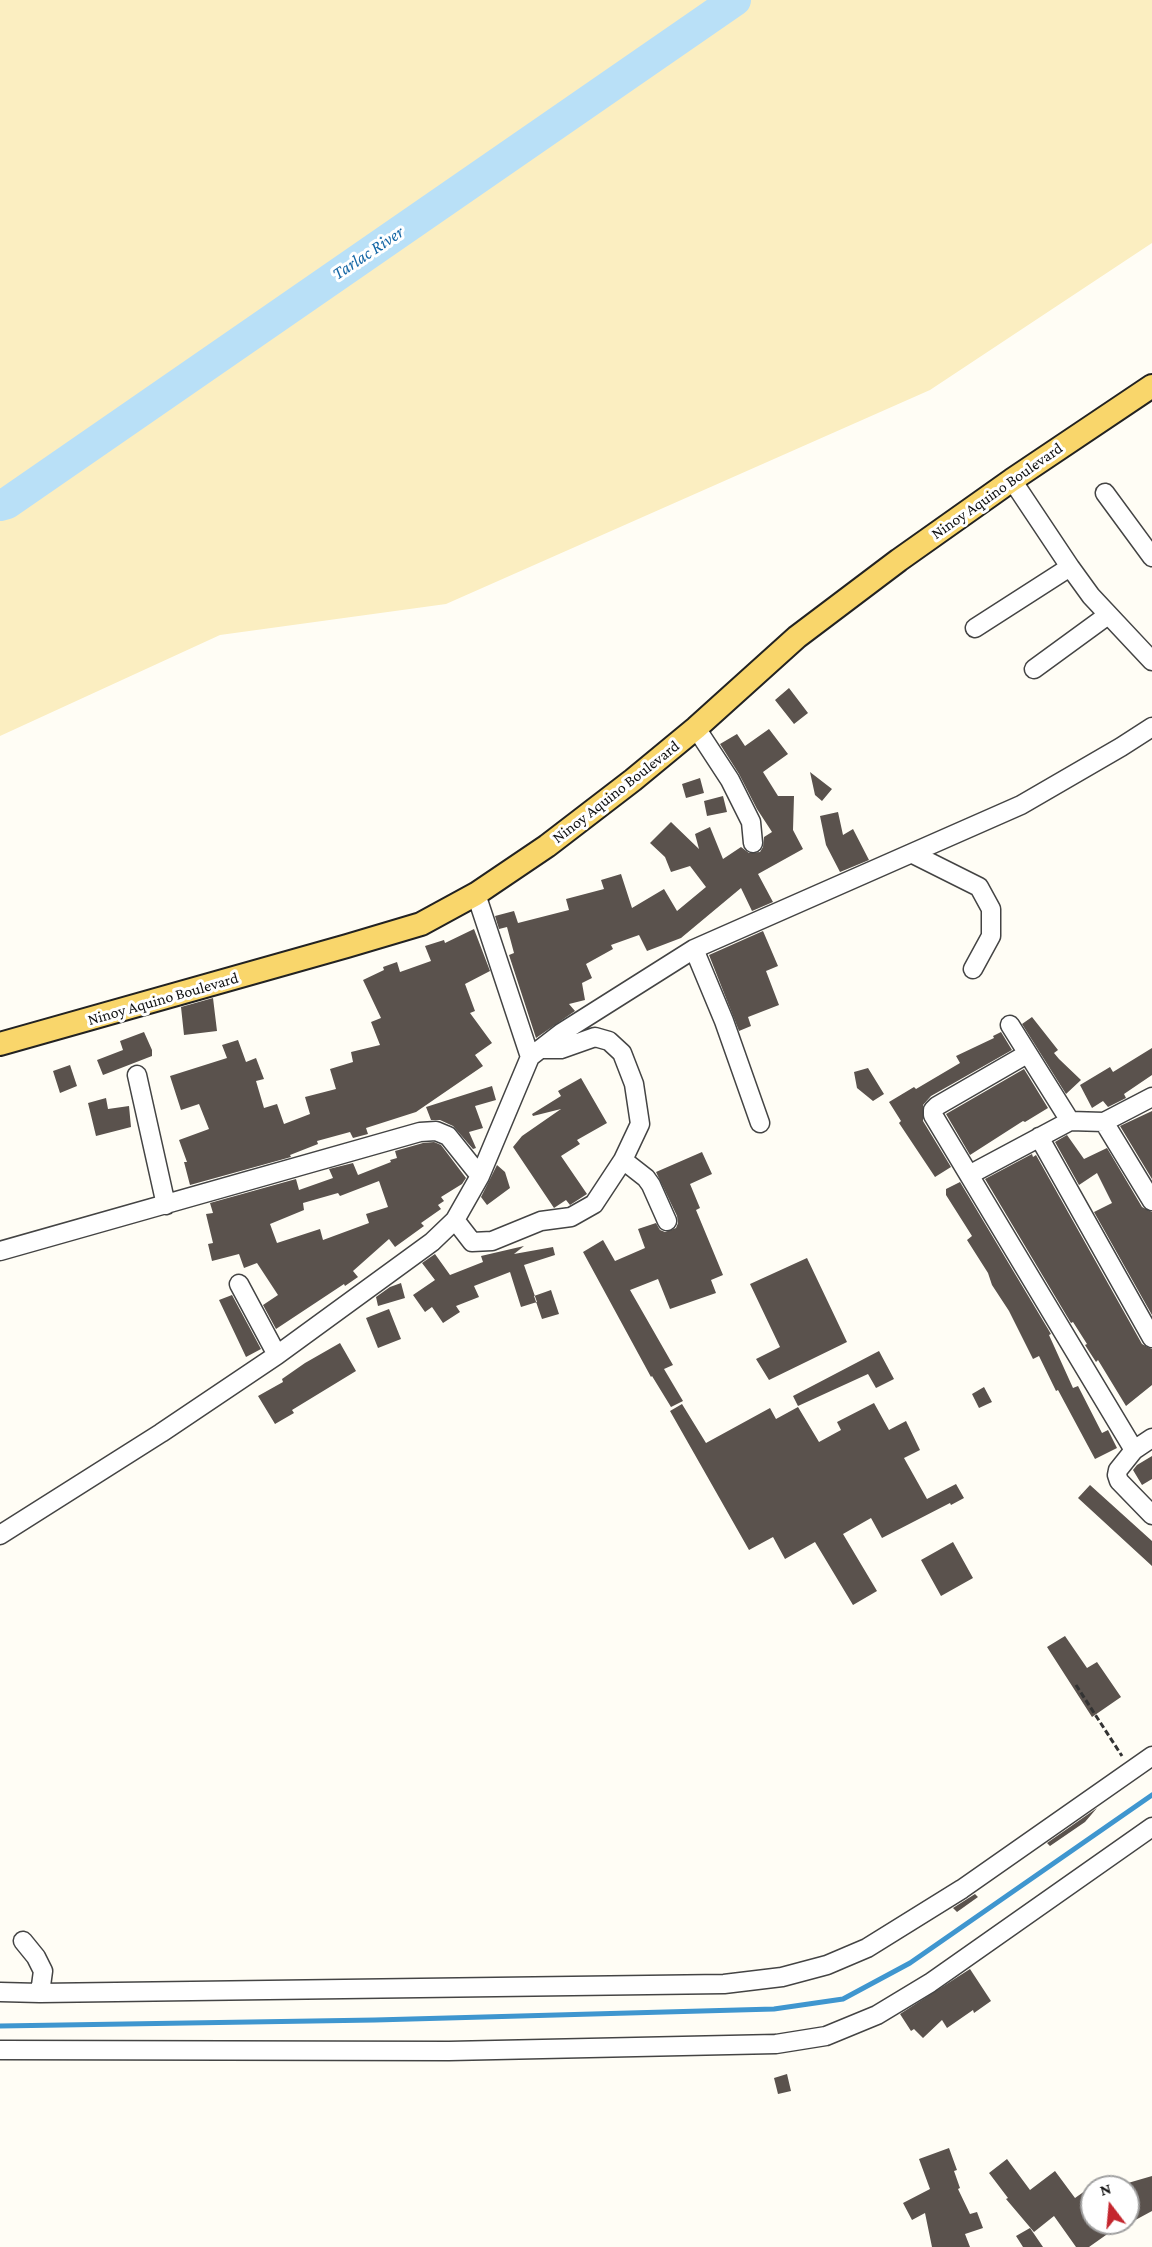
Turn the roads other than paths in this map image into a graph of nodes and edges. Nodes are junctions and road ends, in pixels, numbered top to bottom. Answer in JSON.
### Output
{"nodes":[{"id":1,"x":1150,"y":391,"type":"edge"},
{"id":2,"x":1012,"y":480,"type":"junction"},
{"id":3,"x":1105,"y":493,"type":"dead end"},
{"id":4,"x":1152,"y":557,"type":"edge"},
{"id":5,"x":1070,"y":567,"type":"junction"},
{"id":6,"x":1108,"y":615,"type":"junction"},
{"id":7,"x":975,"y":628,"type":"dead end"},
{"id":8,"x":1152,"y":661,"type":"edge"},
{"id":9,"x":1034,"y":669,"type":"dead end"},
{"id":10,"x":1152,"y":727,"type":"edge"},
{"id":11,"x":696,"y":728,"type":"junction"},
{"id":12,"x":753,"y":843,"type":"dead end"},
{"id":13,"x":913,"y":854,"type":"junction"},
{"id":14,"x":476,"y":894,"type":"junction"},
{"id":15,"x":694,"y":949,"type":"junction"},
{"id":16,"x":973,"y":969,"type":"dead end"},
{"id":17,"x":1010,"y":1025,"type":"dead end"},
{"id":18,"x":0,"y":1044,"type":"edge"},
{"id":19,"x":535,"y":1053,"type":"junction"},
{"id":20,"x":1027,"y":1054,"type":"junction"},
{"id":21,"x":137,"y":1075,"type":"dead end"},
{"id":22,"x":1152,"y":1097,"type":"edge"},
{"id":23,"x":1070,"y":1120,"type":"junction"},
{"id":24,"x":1104,"y":1122,"type":"junction"},
{"id":25,"x":760,"y":1123,"type":"dead end"},
{"id":26,"x":1039,"y":1137,"type":"junction"},
{"id":27,"x":623,"y":1160,"type":"junction"},
{"id":28,"x":969,"y":1175,"type":"junction"},
{"id":29,"x":480,"y":1176,"type":"junction"},
{"id":30,"x":1152,"y":1201,"type":"edge"},
{"id":31,"x":166,"y":1205,"type":"junction"},
{"id":32,"x":455,"y":1220,"type":"junction"},
{"id":33,"x":667,"y":1221,"type":"dead end"},
{"id":34,"x":0,"y":1251,"type":"edge"},
{"id":35,"x":239,"y":1284,"type":"dead end"},
{"id":36,"x":1152,"y":1338,"type":"edge"},
{"id":37,"x":277,"y":1355,"type":"junction"},
{"id":38,"x":1152,"y":1438,"type":"edge"},
{"id":39,"x":1134,"y":1450,"type":"junction"},
{"id":40,"x":1152,"y":1515,"type":"edge"},
{"id":41,"x":0,"y":1535,"type":"edge"},
{"id":42,"x":1152,"y":1757,"type":"edge"},
{"id":43,"x":1152,"y":1827,"type":"edge"},
{"id":44,"x":23,"y":1941,"type":"dead end"},
{"id":45,"x":0,"y":1992,"type":"edge"},
{"id":46,"x":40,"y":1993,"type":"junction"},
{"id":47,"x":0,"y":2050,"type":"edge"}],
"edges":[{"from":1,"to":2,"type":"main road","name":"Ninoy Aquino Boulevard"},
{"from":2,"to":5,"type":"street"},
{"from":2,"to":11,"type":"main road","name":"Ninoy Aquino Boulevard"},
{"from":3,"to":4,"type":"street"},
{"from":5,"to":6,"type":"street"},
{"from":5,"to":7,"type":"street"},
{"from":6,"to":8,"type":"street"},
{"from":6,"to":9,"type":"street"},
{"from":10,"to":13,"type":"street"},
{"from":11,"to":12,"type":"street"},
{"from":11,"to":14,"type":"main road","name":"Ninoy Aquino Boulevard"},
{"from":13,"to":15,"type":"street"},
{"from":13,"to":16,"type":"street"},
{"from":14,"to":18,"type":"main road","name":"Ninoy Aquino Boulevard"},
{"from":14,"to":19,"type":"street"},
{"from":15,"to":19,"type":"street"},
{"from":15,"to":25,"type":"street"},
{"from":17,"to":20,"type":"street"},
{"from":19,"to":27,"type":"street"},
{"from":19,"to":29,"type":"street"},
{"from":20,"to":23,"type":"street"},
{"from":20,"to":28,"type":"street"},
{"from":21,"to":31,"type":"street"},
{"from":22,"to":24,"type":"street"},
{"from":23,"to":24,"type":"street"},
{"from":23,"to":26,"type":"street"},
{"from":24,"to":30,"type":"street"},
{"from":26,"to":28,"type":"street"},
{"from":26,"to":36,"type":"street"},
{"from":27,"to":32,"type":"street"},
{"from":27,"to":33,"type":"street"},
{"from":28,"to":39,"type":"street"},
{"from":29,"to":31,"type":"street"},
{"from":29,"to":32,"type":"street"},
{"from":31,"to":34,"type":"street"},
{"from":32,"to":37,"type":"street"},
{"from":35,"to":37,"type":"street"},
{"from":37,"to":41,"type":"street"},
{"from":38,"to":39,"type":"street"},
{"from":39,"to":40,"type":"street"},
{"from":42,"to":46,"type":"street"},
{"from":43,"to":47,"type":"street"},
{"from":44,"to":46,"type":"street"},
{"from":45,"to":46,"type":"street"}]}
